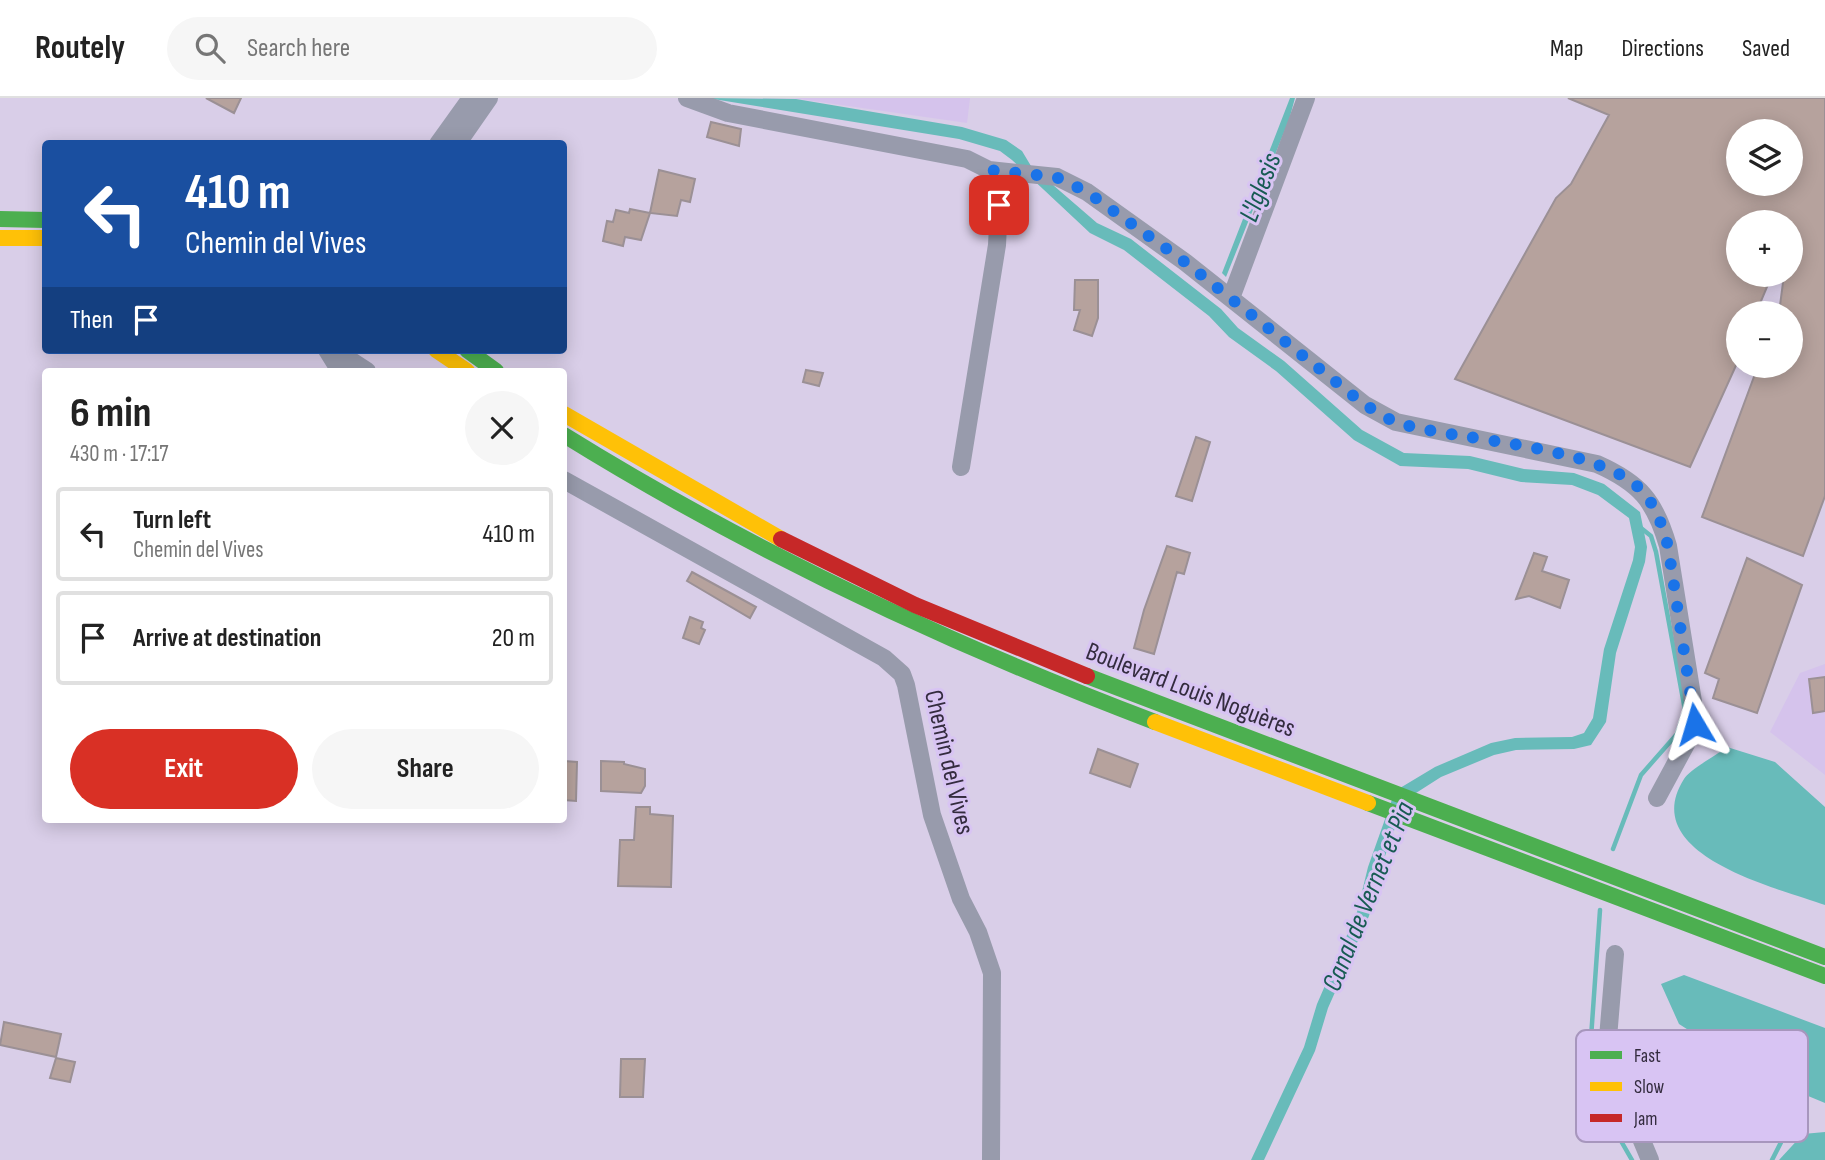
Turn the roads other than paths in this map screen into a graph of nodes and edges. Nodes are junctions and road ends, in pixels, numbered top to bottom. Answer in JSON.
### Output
{"nodes":[{"id":1,"x":471,"y":98,"type":"edge"},
{"id":2,"x":489,"y":98,"type":"edge"},
{"id":3,"x":687,"y":98,"type":"edge"},
{"id":4,"x":1306,"y":98,"type":"edge"},
{"id":5,"x":441,"y":140,"type":"edge"},
{"id":6,"x":460,"y":140,"type":"edge"},
{"id":7,"x":989,"y":170,"type":"junction"},
{"id":8,"x":0,"y":219,"type":"edge"},
{"id":9,"x":42,"y":220,"type":"edge"},
{"id":10,"x":0,"y":238,"type":"edge"},
{"id":11,"x":42,"y":238,"type":"edge"},
{"id":12,"x":1231,"y":298,"type":"junction"},
{"id":13,"x":346,"y":354,"type":"edge"},
{"id":14,"x":442,"y":354,"type":"edge"},
{"id":15,"x":473,"y":354,"type":"edge"},
{"id":16,"x":362,"y":368,"type":"edge"},
{"id":17,"x":463,"y":368,"type":"edge"},
{"id":18,"x":492,"y":368,"type":"edge"},
{"id":19,"x":567,"y":416,"type":"edge"},
{"id":20,"x":567,"y":437,"type":"edge"},
{"id":21,"x":961,"y":467,"type":"dead end"},
{"id":22,"x":567,"y":482,"type":"edge"},
{"id":23,"x":1657,"y":798,"type":"dead end"},
{"id":24,"x":1615,"y":954,"type":"dead end"},
{"id":25,"x":1825,"y":957,"type":"edge"},
{"id":26,"x":1825,"y":976,"type":"edge"},
{"id":27,"x":1609,"y":1030,"type":"edge"},
{"id":28,"x":1642,"y":1142,"type":"edge"},
{"id":29,"x":991,"y":1160,"type":"edge"},
{"id":30,"x":1650,"y":1160,"type":"edge"}],
"edges":[{"from":1,"to":5,"type":"street"},
{"from":2,"to":6,"type":"street"},
{"from":3,"to":7,"type":"street"},
{"from":4,"to":12,"type":"street"},
{"from":7,"to":12,"type":"street"},
{"from":7,"to":21,"type":"street"},
{"from":8,"to":9,"type":"main road"},
{"from":10,"to":11,"type":"main road"},
{"from":12,"to":23,"type":"street"},
{"from":13,"to":16,"type":"street"},
{"from":14,"to":17,"type":"main road"},
{"from":15,"to":18,"type":"main road"},
{"from":19,"to":25,"type":"main road","name":"Boulevard Louis Noguères"},
{"from":20,"to":26,"type":"main road","name":"Boulevard Louis Noguères"},
{"from":22,"to":29,"type":"street","name":"Chemin del Vives"},
{"from":24,"to":27,"type":"street"},
{"from":28,"to":30,"type":"street"}]}
